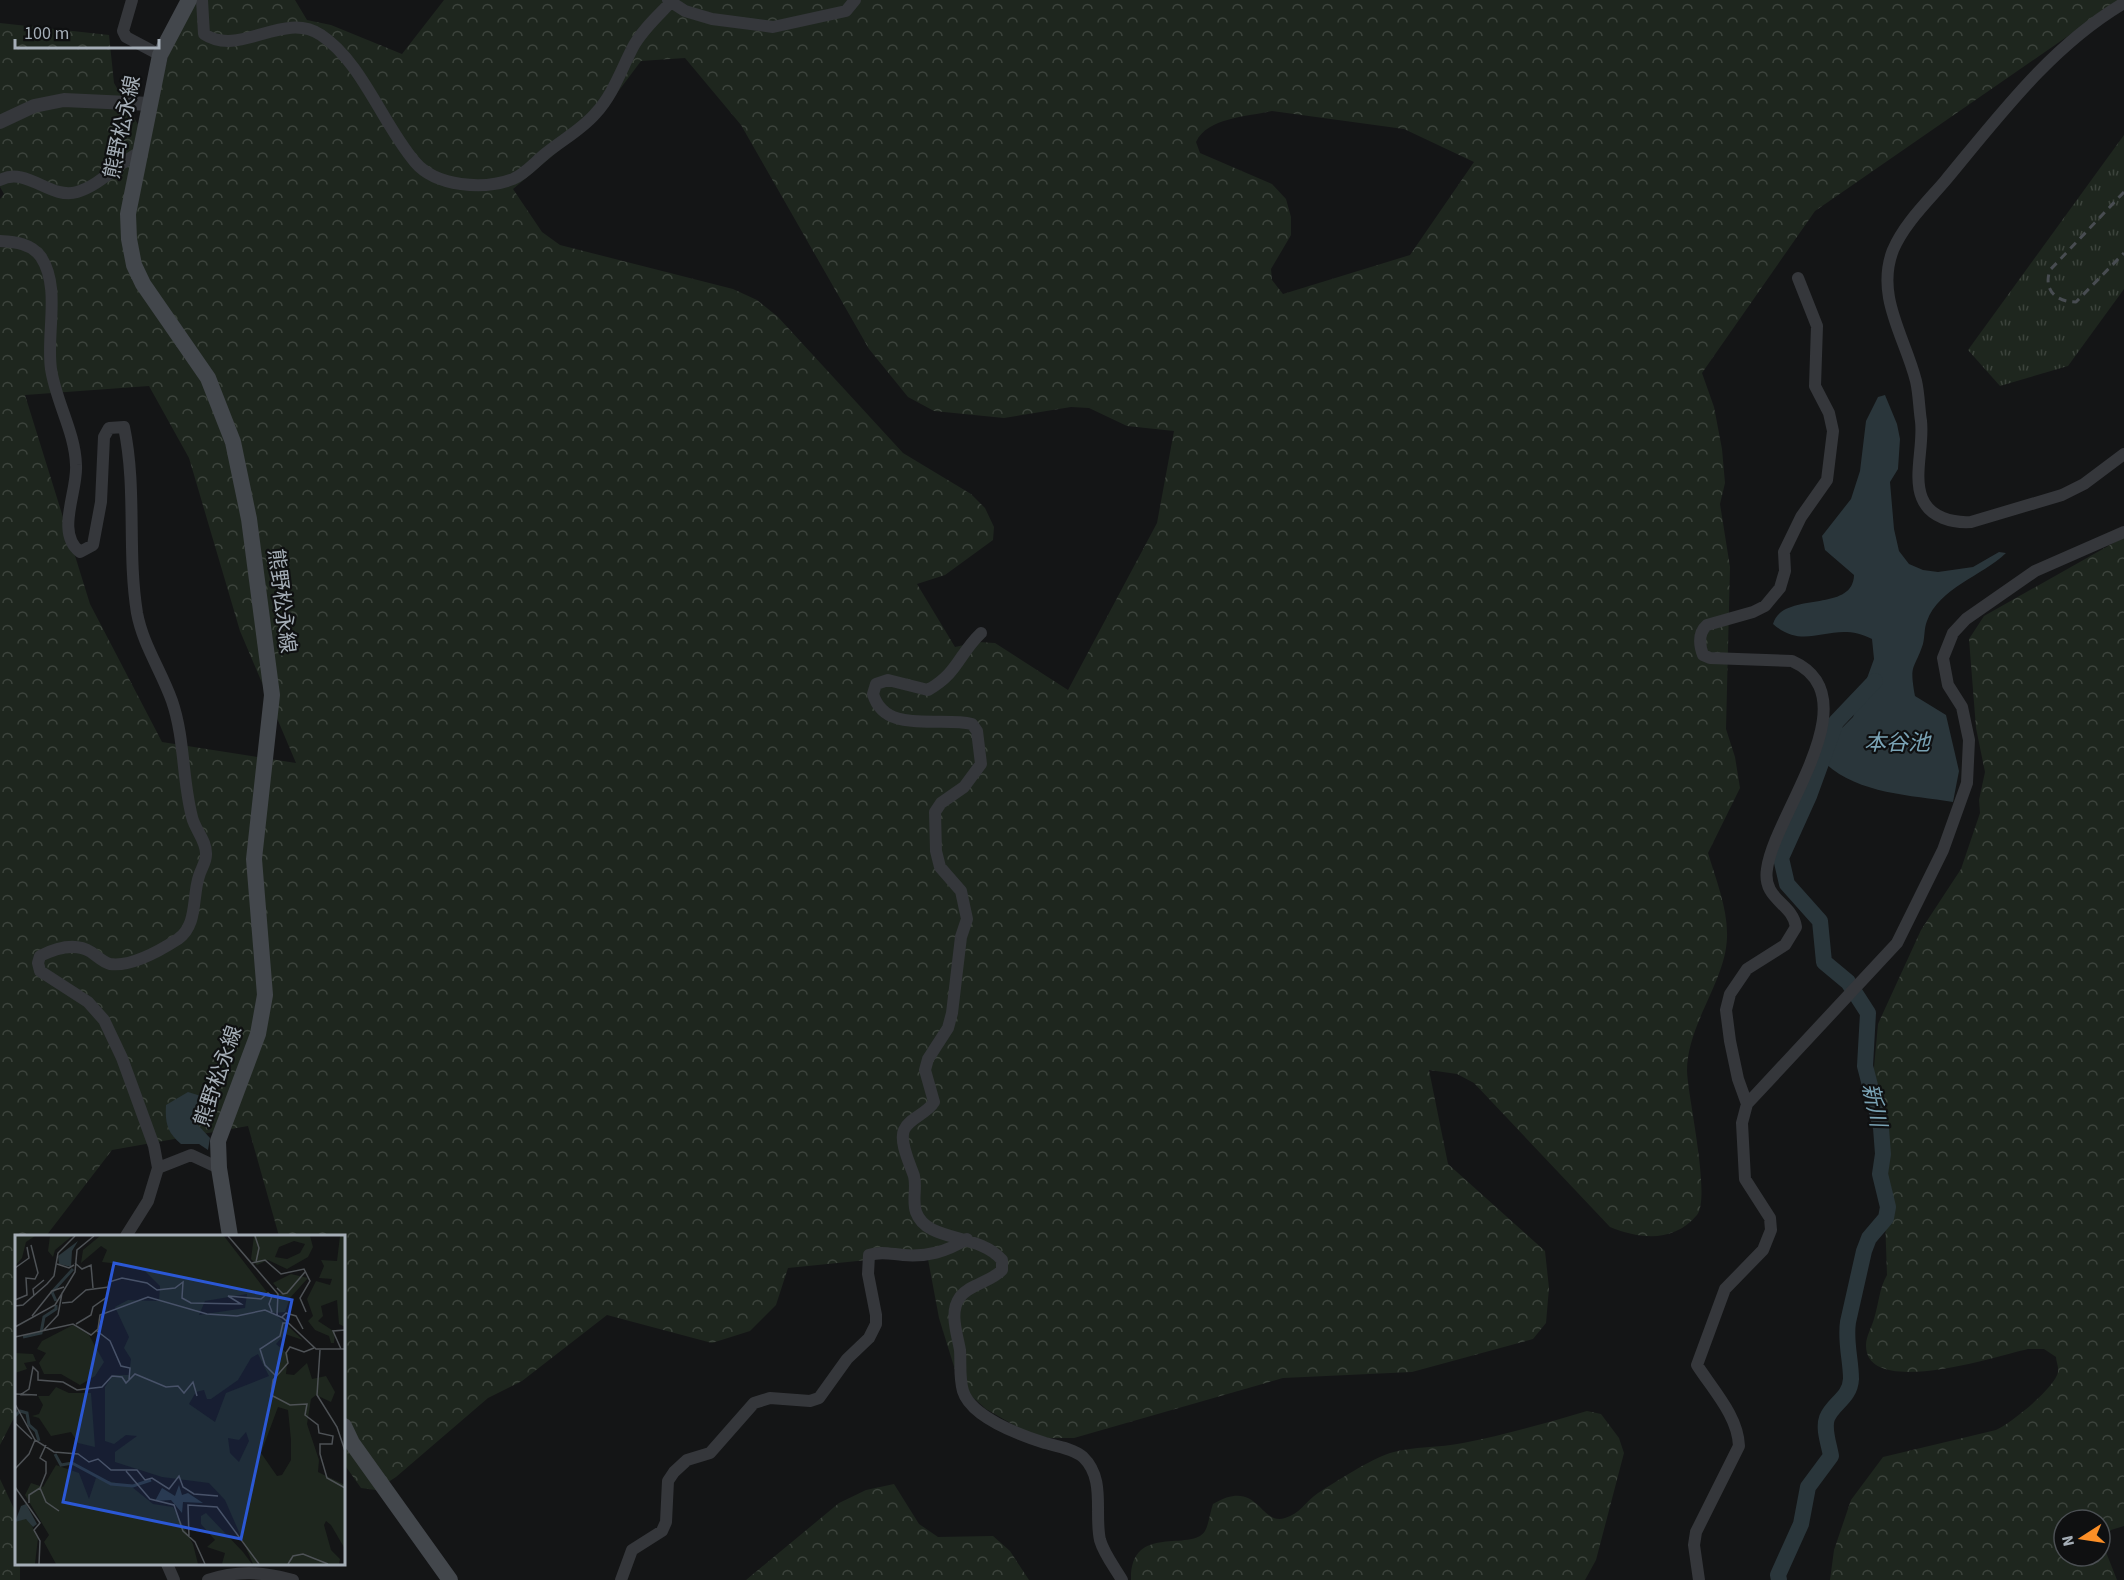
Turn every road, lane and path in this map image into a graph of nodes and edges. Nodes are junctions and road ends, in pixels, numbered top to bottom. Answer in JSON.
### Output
{"nodes":[{"id":1,"x":132,"y":0,"type":"edge"},
{"id":2,"x":189,"y":0,"type":"edge"},
{"id":3,"x":202,"y":0,"type":"edge"},
{"id":4,"x":855,"y":0,"type":"edge"},
{"id":5,"x":670,"y":1,"type":"edge"},
{"id":6,"x":2124,"y":3,"type":"edge"},
{"id":7,"x":160,"y":55,"type":"junction"},
{"id":8,"x":150,"y":104,"type":"junction"},
{"id":9,"x":0,"y":122,"type":"edge"},
{"id":10,"x":140,"y":152,"type":"junction"},
{"id":11,"x":0,"y":180,"type":"edge"},
{"id":12,"x":0,"y":241,"type":"edge"},
{"id":13,"x":1798,"y":278,"type":"dead end"},
{"id":14,"x":2124,"y":454,"type":"edge"},
{"id":15,"x":2124,"y":532,"type":"edge"},
{"id":16,"x":981,"y":633,"type":"dead end"},
{"id":17,"x":1747,"y":1104,"type":"junction"},
{"id":18,"x":159,"y":1168,"type":"junction"},
{"id":19,"x":219,"y":1168,"type":"junction"},
{"id":20,"x":127,"y":1235,"type":"edge"},
{"id":21,"x":230,"y":1235,"type":"edge"},
{"id":22,"x":967,"y":1239,"type":"junction"},
{"id":23,"x":345,"y":1428,"type":"edge"},
{"id":24,"x":168,"y":1565,"type":"edge"},
{"id":25,"x":212,"y":1579,"type":"edge"},
{"id":26,"x":174,"y":1580,"type":"edge"},
{"id":27,"x":293,"y":1580,"type":"edge"},
{"id":28,"x":450,"y":1580,"type":"edge"},
{"id":29,"x":621,"y":1580,"type":"edge"},
{"id":30,"x":1122,"y":1580,"type":"edge"},
{"id":31,"x":1699,"y":1580,"type":"edge"}],
"edges":[{"from":1,"to":7,"type":"street"},
{"from":2,"to":7,"type":"main road","name":"熊野松永線"},
{"from":3,"to":5,"type":"street"},
{"from":4,"to":5,"type":"street"},
{"from":6,"to":14,"type":"street"},
{"from":7,"to":8,"type":"main road","name":"熊野松永線"},
{"from":8,"to":9,"type":"street"},
{"from":8,"to":10,"type":"main road","name":"熊野松永線"},
{"from":10,"to":11,"type":"street"},
{"from":10,"to":19,"type":"main road","name":"熊野松永線"},
{"from":12,"to":18,"type":"street"},
{"from":13,"to":17,"type":"street"},
{"from":15,"to":17,"type":"street"},
{"from":16,"to":22,"type":"street"},
{"from":17,"to":31,"type":"street"},
{"from":18,"to":19,"type":"street"},
{"from":18,"to":20,"type":"street"},
{"from":19,"to":21,"type":"main road","name":"熊野松永線"},
{"from":22,"to":29,"type":"street"},
{"from":22,"to":30,"type":"street"},
{"from":23,"to":28,"type":"main road"},
{"from":24,"to":26,"type":"street"},
{"from":25,"to":27,"type":"street"}]}
